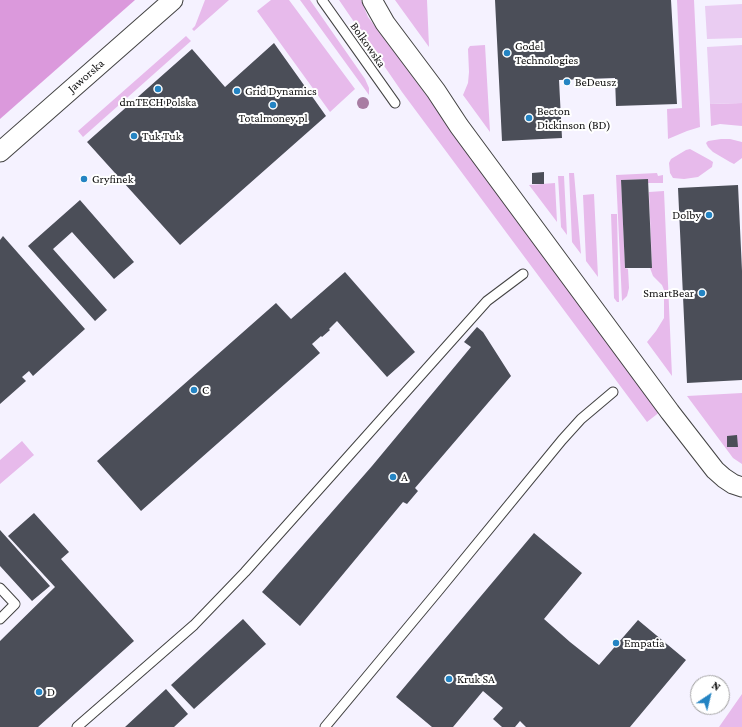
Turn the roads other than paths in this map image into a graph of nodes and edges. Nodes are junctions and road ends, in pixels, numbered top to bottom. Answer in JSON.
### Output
{"nodes":[{"id":1,"x":173,"y":0,"type":"edge"},
{"id":2,"x":322,"y":0,"type":"edge"},
{"id":3,"x":372,"y":0,"type":"edge"},
{"id":4,"x":395,"y":103,"type":"dead end"},
{"id":5,"x":0,"y":152,"type":"edge"},
{"id":6,"x":523,"y":274,"type":"dead end"},
{"id":7,"x":613,"y":392,"type":"dead end"},
{"id":8,"x":742,"y":487,"type":"edge"},
{"id":9,"x":0,"y":588,"type":"edge"},
{"id":10,"x":0,"y":619,"type":"edge"},
{"id":11,"x":77,"y":727,"type":"edge"},
{"id":12,"x":325,"y":727,"type":"edge"}],
"edges":[{"from":1,"to":5,"type":"street","name":"Jaworska"},
{"from":2,"to":4,"type":"lane","name":"Bolkowska"},
{"from":3,"to":8,"type":"street"},
{"from":6,"to":11,"type":"lane"},
{"from":7,"to":12,"type":"lane"},
{"from":9,"to":10,"type":"lane"}]}
